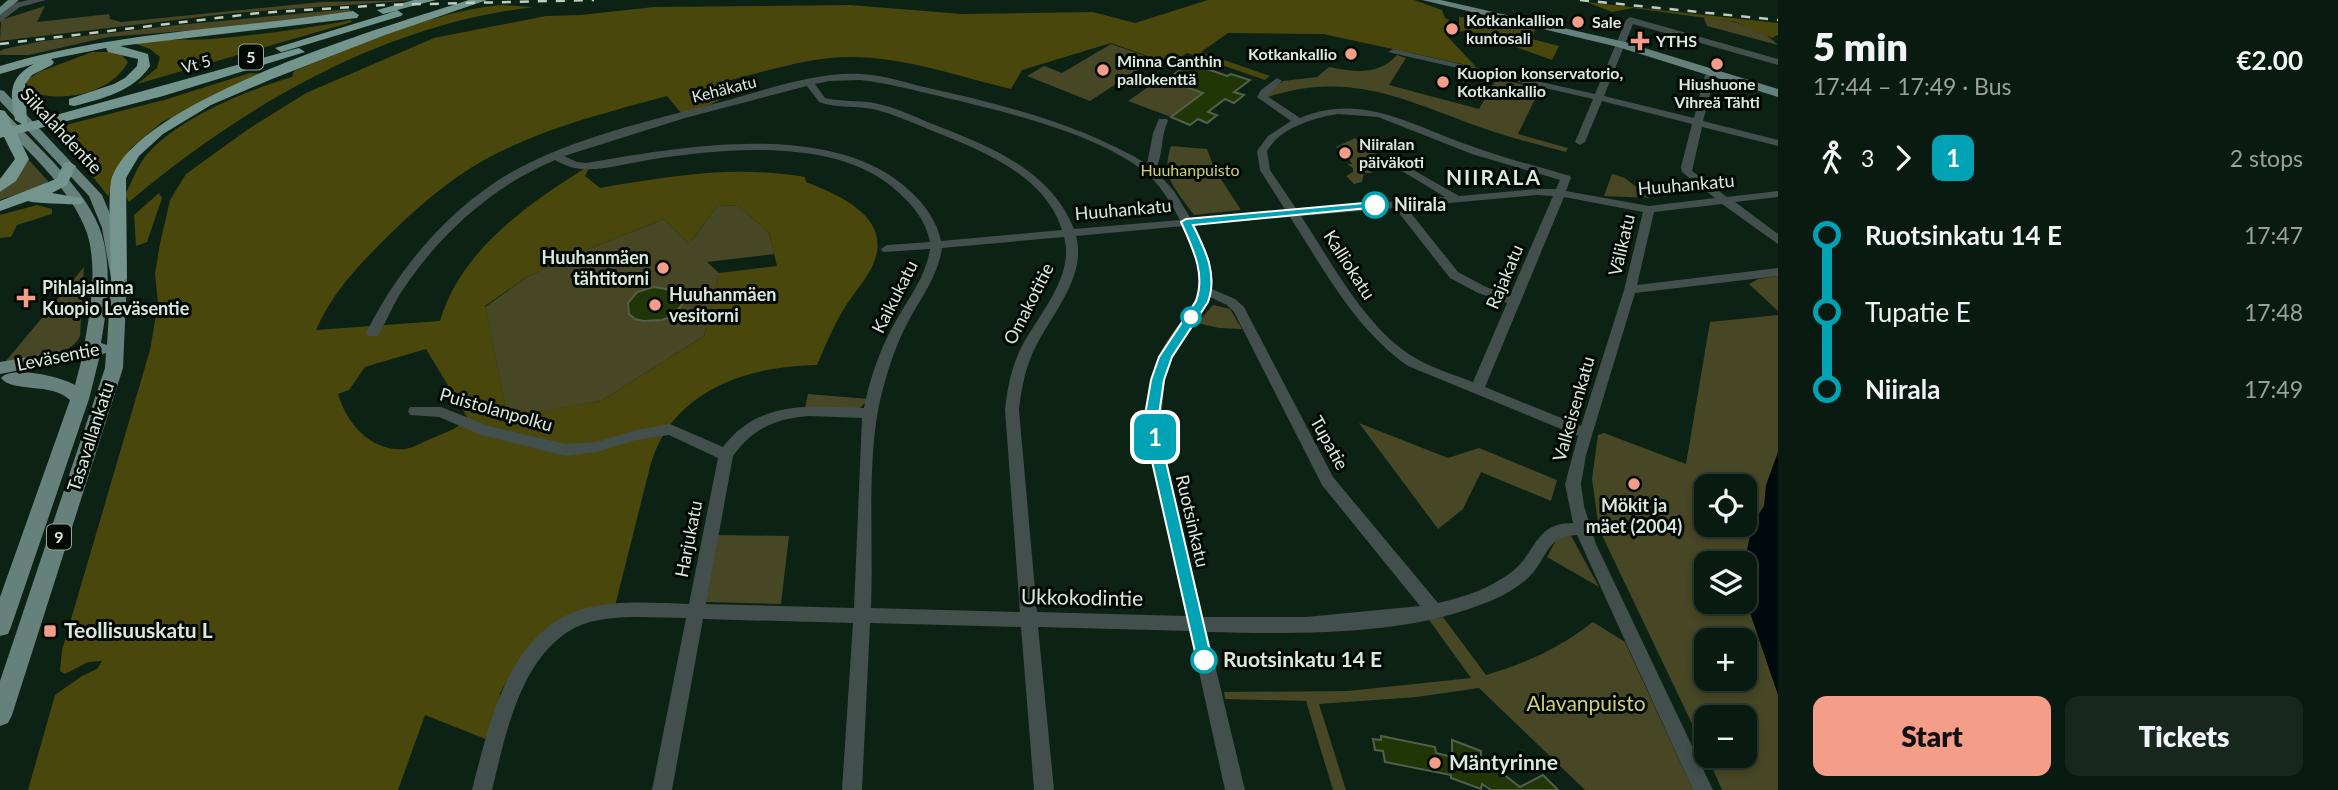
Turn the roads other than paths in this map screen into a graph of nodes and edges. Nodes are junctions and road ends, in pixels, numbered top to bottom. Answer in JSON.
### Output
{"nodes":[{"id":1,"x":12,"y":0,"type":"edge"},
{"id":2,"x":42,"y":0,"type":"edge"},
{"id":3,"x":430,"y":0,"type":"edge"},
{"id":4,"x":448,"y":0,"type":"edge"},
{"id":5,"x":481,"y":0,"type":"edge"},
{"id":6,"x":1427,"y":0,"type":"edge"},
{"id":7,"x":0,"y":2,"type":"edge"},
{"id":8,"x":0,"y":12,"type":"edge"},
{"id":9,"x":0,"y":19,"type":"edge"},
{"id":10,"x":1620,"y":45,"type":"junction"},
{"id":11,"x":1394,"y":52,"type":"dead end"},
{"id":12,"x":28,"y":60,"type":"junction"},
{"id":13,"x":1778,"y":62,"type":"edge"},
{"id":14,"x":0,"y":63,"type":"edge"},
{"id":15,"x":0,"y":70,"type":"edge"},
{"id":16,"x":1710,"y":75,"type":"dead end"},
{"id":17,"x":1277,"y":81,"type":"dead end"},
{"id":18,"x":810,"y":83,"type":"junction"},
{"id":19,"x":1778,"y":93,"type":"edge"},
{"id":20,"x":0,"y":94,"type":"edge"},
{"id":21,"x":1599,"y":98,"type":"junction"},
{"id":22,"x":0,"y":114,"type":"edge"},
{"id":23,"x":59,"y":114,"type":"junction"},
{"id":24,"x":22,"y":120,"type":"junction"},
{"id":25,"x":1163,"y":121,"type":"dead end"},
{"id":26,"x":1299,"y":122,"type":"junction"},
{"id":27,"x":1698,"y":122,"type":"junction"},
{"id":28,"x":0,"y":123,"type":"edge"},
{"id":29,"x":0,"y":135,"type":"edge"},
{"id":30,"x":1580,"y":142,"type":"dead end"},
{"id":31,"x":1778,"y":143,"type":"edge"},
{"id":32,"x":555,"y":156,"type":"junction"},
{"id":33,"x":69,"y":166,"type":"junction"},
{"id":34,"x":1401,"y":166,"type":"dead end"},
{"id":35,"x":1149,"y":170,"type":"junction"},
{"id":36,"x":1566,"y":178,"type":"joint"},
{"id":37,"x":62,"y":182,"type":"junction"},
{"id":38,"x":0,"y":187,"type":"edge"},
{"id":39,"x":1560,"y":193,"type":"junction"},
{"id":40,"x":1778,"y":194,"type":"edge"},
{"id":41,"x":1455,"y":198,"type":"junction"},
{"id":42,"x":1724,"y":200,"type":"junction"},
{"id":43,"x":76,"y":201,"type":"junction"},
{"id":44,"x":1397,"y":203,"type":"junction"},
{"id":45,"x":0,"y":207,"type":"edge"},
{"id":46,"x":1649,"y":209,"type":"junction"},
{"id":47,"x":1293,"y":212,"type":"junction"},
{"id":48,"x":1186,"y":222,"type":"junction"},
{"id":49,"x":1069,"y":232,"type":"junction"},
{"id":50,"x":1778,"y":240,"type":"edge"},
{"id":51,"x":936,"y":244,"type":"junction"},
{"id":52,"x":887,"y":249,"type":"dead end"},
{"id":53,"x":1778,"y":272,"type":"edge"},
{"id":54,"x":118,"y":278,"type":"junction"},
{"id":55,"x":1630,"y":290,"type":"junction"},
{"id":56,"x":1206,"y":291,"type":"junction"},
{"id":57,"x":1514,"y":301,"type":"junction"},
{"id":58,"x":373,"y":333,"type":"dead end"},
{"id":59,"x":115,"y":352,"type":"junction"},
{"id":60,"x":91,"y":358,"type":"junction"},
{"id":61,"x":3,"y":375,"type":"edge"},
{"id":62,"x":1477,"y":389,"type":"junction"},
{"id":63,"x":80,"y":399,"type":"junction"},
{"id":64,"x":415,"y":411,"type":"dead end"},
{"id":65,"x":871,"y":412,"type":"junction"},
{"id":66,"x":1587,"y":434,"type":"junction"},
{"id":67,"x":726,"y":455,"type":"junction"},
{"id":68,"x":1582,"y":529,"type":"junction"},
{"id":69,"x":1434,"y":610,"type":"junction"},
{"id":70,"x":694,"y":612,"type":"junction"},
{"id":71,"x":862,"y":617,"type":"junction"},
{"id":72,"x":1028,"y":620,"type":"junction"},
{"id":73,"x":1195,"y":623,"type":"junction"},
{"id":74,"x":0,"y":627,"type":"edge"},
{"id":75,"x":0,"y":715,"type":"edge"},
{"id":76,"x":482,"y":790,"type":"edge"},
{"id":77,"x":662,"y":790,"type":"edge"},
{"id":78,"x":852,"y":790,"type":"edge"},
{"id":79,"x":1045,"y":790,"type":"edge"},
{"id":80,"x":1235,"y":790,"type":"edge"},
{"id":81,"x":1703,"y":790,"type":"edge"}],
"edges":[{"from":1,"to":7,"type":"street"},
{"from":1,"to":8,"type":"main road"},
{"from":2,"to":9,"type":"street"},
{"from":3,"to":12,"type":"highway"},
{"from":4,"to":23,"type":"highway","name":"Vt 5","number":"5"},
{"from":5,"to":23,"type":"highway","name":"Vt 5","number":"5"},
{"from":5,"to":54,"type":"highway"},
{"from":6,"to":10,"type":"main road"},
{"from":10,"to":13,"type":"street"},
{"from":10,"to":19,"type":"main road"},
{"from":10,"to":21,"type":"street"},
{"from":11,"to":21,"type":"street"},
{"from":12,"to":14,"type":"highway"},
{"from":12,"to":15,"type":"highway"},
{"from":16,"to":27,"type":"street"},
{"from":17,"to":26,"type":"street"},
{"from":18,"to":32,"type":"street","name":"Kehäkatu"},
{"from":18,"to":35,"type":"street","name":"Kehäkatu"},
{"from":18,"to":49,"type":"street","name":"Omakotitie"},
{"from":20,"to":24,"type":"main road","name":"Siikalahdentie","number":"9"},
{"from":21,"to":27,"type":"street"},
{"from":21,"to":30,"type":"street"},
{"from":22,"to":37,"type":"main road","name":"Siikalahdentie","number":"9"},
{"from":22,"to":38,"type":"highway"},
{"from":23,"to":24,"type":"highway"},
{"from":23,"to":28,"type":"highway","name":"Vt 5","number":"5"},
{"from":23,"to":29,"type":"highway"},
{"from":24,"to":33,"type":"main road","name":"Siikalahdentie","number":"9"},
{"from":25,"to":35,"type":"street"},
{"from":26,"to":36,"type":"street","name":"Kalliokatu"},
{"from":26,"to":47,"type":"street","name":"Kalliokatu"},
{"from":27,"to":31,"type":"street"},
{"from":27,"to":42,"type":"street"},
{"from":32,"to":51,"type":"street","name":"Kaikukatu"},
{"from":32,"to":58,"type":"street","name":"Kehäkatu"},
{"from":33,"to":37,"type":"highway"},
{"from":33,"to":54,"type":"main road","name":"Siikalahdentie","number":"9"},
{"from":34,"to":41,"type":"street"},
{"from":35,"to":48,"type":"street"},
{"from":36,"to":39,"type":"street","name":"Rajakatu"},
{"from":37,"to":43,"type":"main road","name":"Siikalahdentie","number":"9"},
{"from":37,"to":45,"type":"highway"},
{"from":39,"to":41,"type":"street","name":"Huuhankatu"},
{"from":39,"to":46,"type":"street","name":"Huuhankatu"},
{"from":39,"to":57,"type":"street","name":"Rajakatu"},
{"from":40,"to":42,"type":"street","name":"Huuhankatu"},
{"from":41,"to":44,"type":"street","name":"Huuhankatu"},
{"from":42,"to":46,"type":"street","name":"Huuhankatu"},
{"from":42,"to":50,"type":"street"},
{"from":43,"to":45,"type":"highway"},
{"from":43,"to":60,"type":"main road","name":"Siikalahdentie","number":"9"},
{"from":44,"to":47,"type":"street","name":"Huuhankatu"},
{"from":44,"to":57,"type":"street"},
{"from":46,"to":55,"type":"street","name":"Välikatu"},
{"from":47,"to":48,"type":"street","name":"Huuhankatu"},
{"from":47,"to":62,"type":"street","name":"Kalliokatu"},
{"from":48,"to":49,"type":"street","name":"Huuhankatu"},
{"from":48,"to":56,"type":"street"},
{"from":49,"to":51,"type":"street","name":"Huuhankatu"},
{"from":49,"to":72,"type":"street","name":"Omakotitie"},
{"from":51,"to":52,"type":"street","name":"Huuhankatu"},
{"from":51,"to":65,"type":"street","name":"Kaikukatu"},
{"from":53,"to":55,"type":"street"},
{"from":54,"to":59,"type":"main road","name":"Siikalahdentie","number":"9"},
{"from":55,"to":66,"type":"street","name":"Valkeisenkatu"},
{"from":56,"to":69,"type":"street","name":"Tupatie"},
{"from":56,"to":73,"type":"street","name":"Ruotsinkatu"},
{"from":57,"to":62,"type":"street","name":"Rajakatu"},
{"from":59,"to":60,"type":"main road","name":"Leväsentie"},
{"from":59,"to":75,"type":"main road","name":"Tasavallankatu","number":"9"},
{"from":60,"to":61,"type":"main road","name":"Leväsentie"},
{"from":60,"to":63,"type":"main road","name":"Tasavallankatu","number":"9"},
{"from":61,"to":63,"type":"main road","name":"Leväsentie"},
{"from":62,"to":66,"type":"street","name":"Kalliokatu"},
{"from":63,"to":74,"type":"main road","name":"Tasavallankatu","number":"9"},
{"from":64,"to":67,"type":"street","name":"Puistolanpolku"},
{"from":65,"to":67,"type":"street","name":"Harjukatu"},
{"from":65,"to":71,"type":"street","name":"Kaikukatu"},
{"from":66,"to":68,"type":"street","name":"Valkeisenkatu"},
{"from":67,"to":70,"type":"street","name":"Harjukatu"},
{"from":68,"to":69,"type":"street","name":"Ukkokodintie"},
{"from":68,"to":81,"type":"street","name":"Valkeisenkatu"},
{"from":69,"to":73,"type":"street","name":"Ukkokodintie"},
{"from":70,"to":71,"type":"street","name":"Ukkokodintie"},
{"from":70,"to":76,"type":"street","name":"Ukkokodintie"},
{"from":70,"to":77,"type":"street","name":"Harjukatu"},
{"from":71,"to":72,"type":"street","name":"Ukkokodintie"},
{"from":71,"to":78,"type":"street","name":"Kaikukatu"},
{"from":72,"to":73,"type":"street","name":"Ukkokodintie"},
{"from":72,"to":79,"type":"street","name":"Omakotitie"},
{"from":73,"to":80,"type":"street","name":"Ruotsinkatu"}]}
